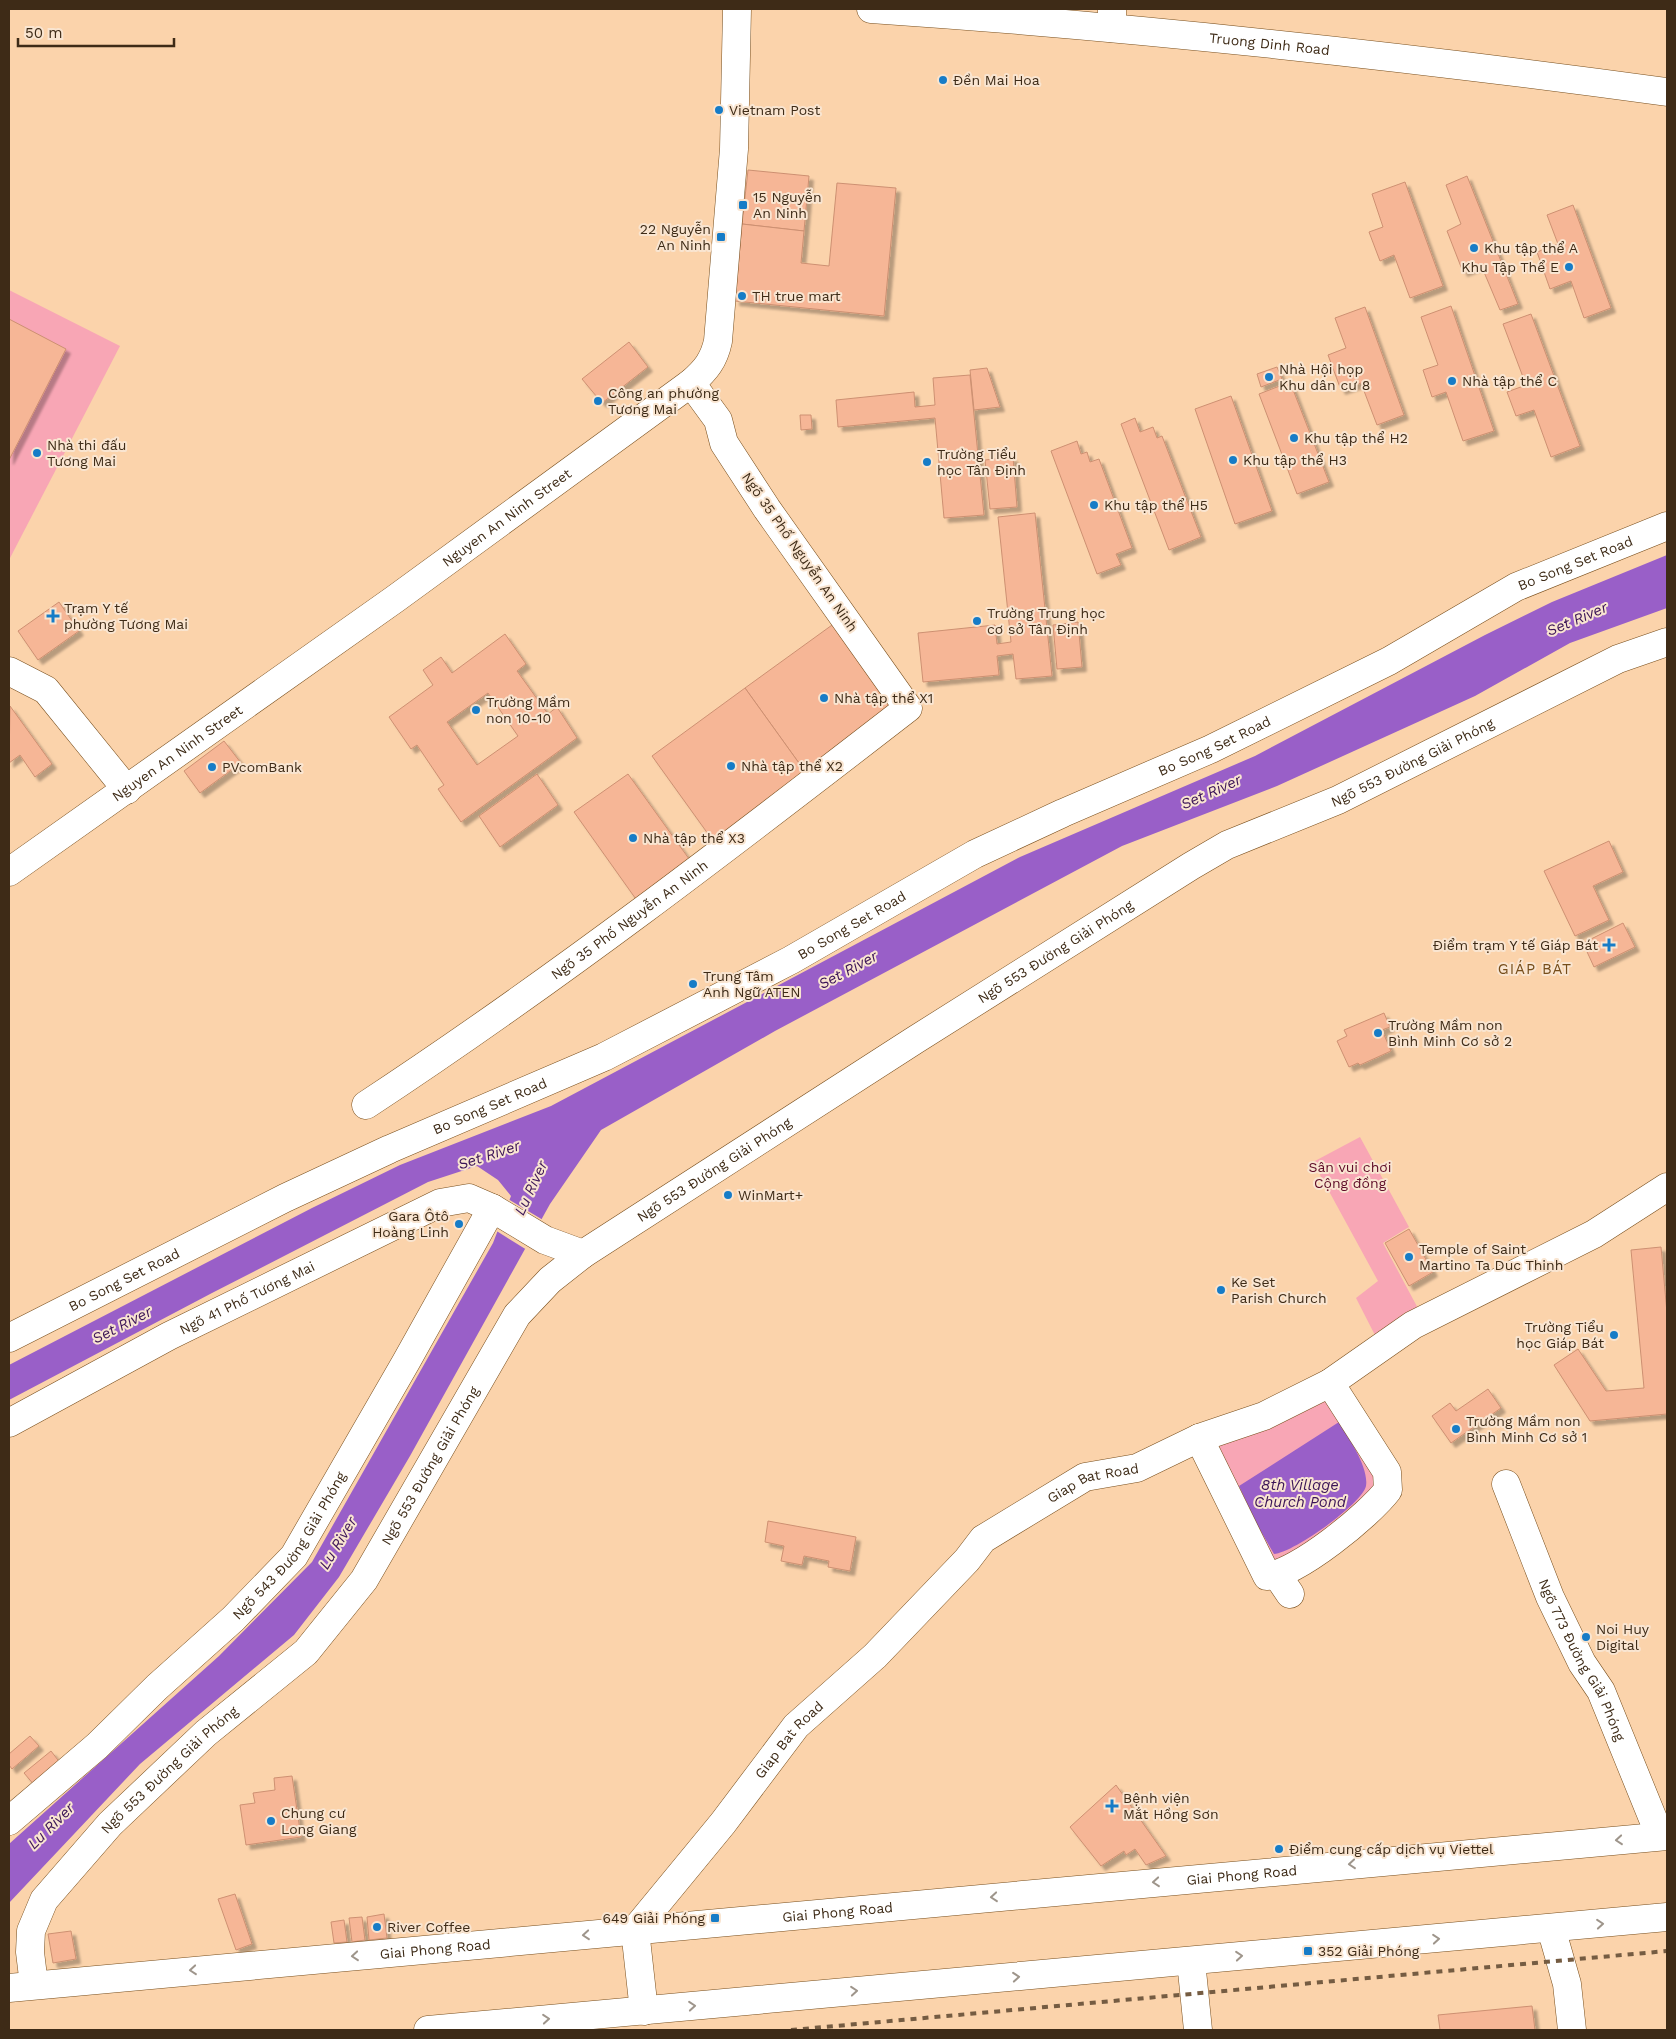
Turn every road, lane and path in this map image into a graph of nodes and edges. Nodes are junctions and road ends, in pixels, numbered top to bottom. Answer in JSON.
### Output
{"nodes":[{"id":1,"x":737,"y":9,"type":"edge"},
{"id":2,"x":870,"y":9,"type":"edge"},
{"id":3,"x":1112,"y":18,"type":"edge"},
{"id":4,"x":1667,"y":92,"type":"edge"},
{"id":5,"x":691,"y":383,"type":"junction"},
{"id":6,"x":1667,"y":526,"type":"edge"},
{"id":7,"x":1667,"y":642,"type":"edge"},
{"id":8,"x":12,"y":678,"type":"edge"},
{"id":9,"x":127,"y":790,"type":"junction"},
{"id":10,"x":9,"y":872,"type":"edge"},
{"id":11,"x":366,"y":1105,"type":"dead end"},
{"id":12,"x":1667,"y":1187,"type":"edge"},
{"id":13,"x":492,"y":1208,"type":"junction"},
{"id":14,"x":583,"y":1254,"type":"junction"},
{"id":15,"x":9,"y":1338,"type":"edge"},
{"id":16,"x":1330,"y":1383,"type":"junction"},
{"id":17,"x":9,"y":1423,"type":"edge"},
{"id":18,"x":1199,"y":1438,"type":"junction"},
{"id":19,"x":1506,"y":1484,"type":"dead end"},
{"id":20,"x":9,"y":1821,"type":"edge"},
{"id":21,"x":1664,"y":1836,"type":"edge"},
{"id":22,"x":1667,"y":1918,"type":"edge"},
{"id":23,"x":1551,"y":1928,"type":"junction"},
{"id":24,"x":635,"y":1930,"type":"junction"},
{"id":25,"x":1191,"y":1961,"type":"junction"},
{"id":26,"x":21,"y":1986,"type":"edge"},
{"id":27,"x":644,"y":2010,"type":"junction"},
{"id":28,"x":428,"y":2030,"type":"edge"},
{"id":29,"x":1198,"y":2030,"type":"edge"},
{"id":30,"x":1572,"y":2030,"type":"edge"}],
"edges":[{"from":1,"to":5,"type":"street","name":"Nguyen An Ninh Street"},
{"from":2,"to":3,"type":"street","name":"Truong Dinh Road"},
{"from":3,"to":4,"type":"street","name":"Truong Dinh Road"},
{"from":5,"to":9,"type":"street","name":"Nguyen An Ninh Street"},
{"from":5,"to":11,"type":"street","name":"Ngõ 35 Phố Nguyễn An Ninh"},
{"from":6,"to":15,"type":"street","name":"Bo Song Set Road"},
{"from":7,"to":14,"type":"street","name":"Ngõ 553 Đường Giải Phóng"},
{"from":8,"to":9,"type":"street"},
{"from":9,"to":10,"type":"street","name":"Nguyen An Ninh Street"},
{"from":12,"to":16,"type":"street","name":"Giap Bat Road"},
{"from":13,"to":14,"type":"street","name":"Ngõ 41 Phố Tương Mai"},
{"from":13,"to":17,"type":"street","name":"Ngõ 41 Phố Tương Mai"},
{"from":13,"to":20,"type":"street","name":"Ngõ 543 Đường Giải Phóng"},
{"from":14,"to":26,"type":"street","name":"Ngõ 553 Đường Giải Phóng"},
{"from":16,"to":18,"type":"street","name":"Giap Bat Road"},
{"from":16,"to":18,"type":"street"},
{"from":18,"to":24,"type":"street","name":"Giap Bat Road"},
{"from":19,"to":21,"type":"street","name":"Ngõ 773 Đường Giải Phóng"},
{"from":21,"to":24,"type":"street","name":"Giai Phong Road","one_way":true},
{"from":23,"to":22,"type":"street","one_way":true},
{"from":25,"to":23,"type":"street","one_way":true},
{"from":23,"to":30,"type":"street"},
{"from":24,"to":26,"type":"street","name":"Giai Phong Road","one_way":true},
{"from":24,"to":27,"type":"street"},
{"from":27,"to":25,"type":"street","one_way":true},
{"from":25,"to":29,"type":"street"},
{"from":28,"to":27,"type":"street","one_way":true}]}
